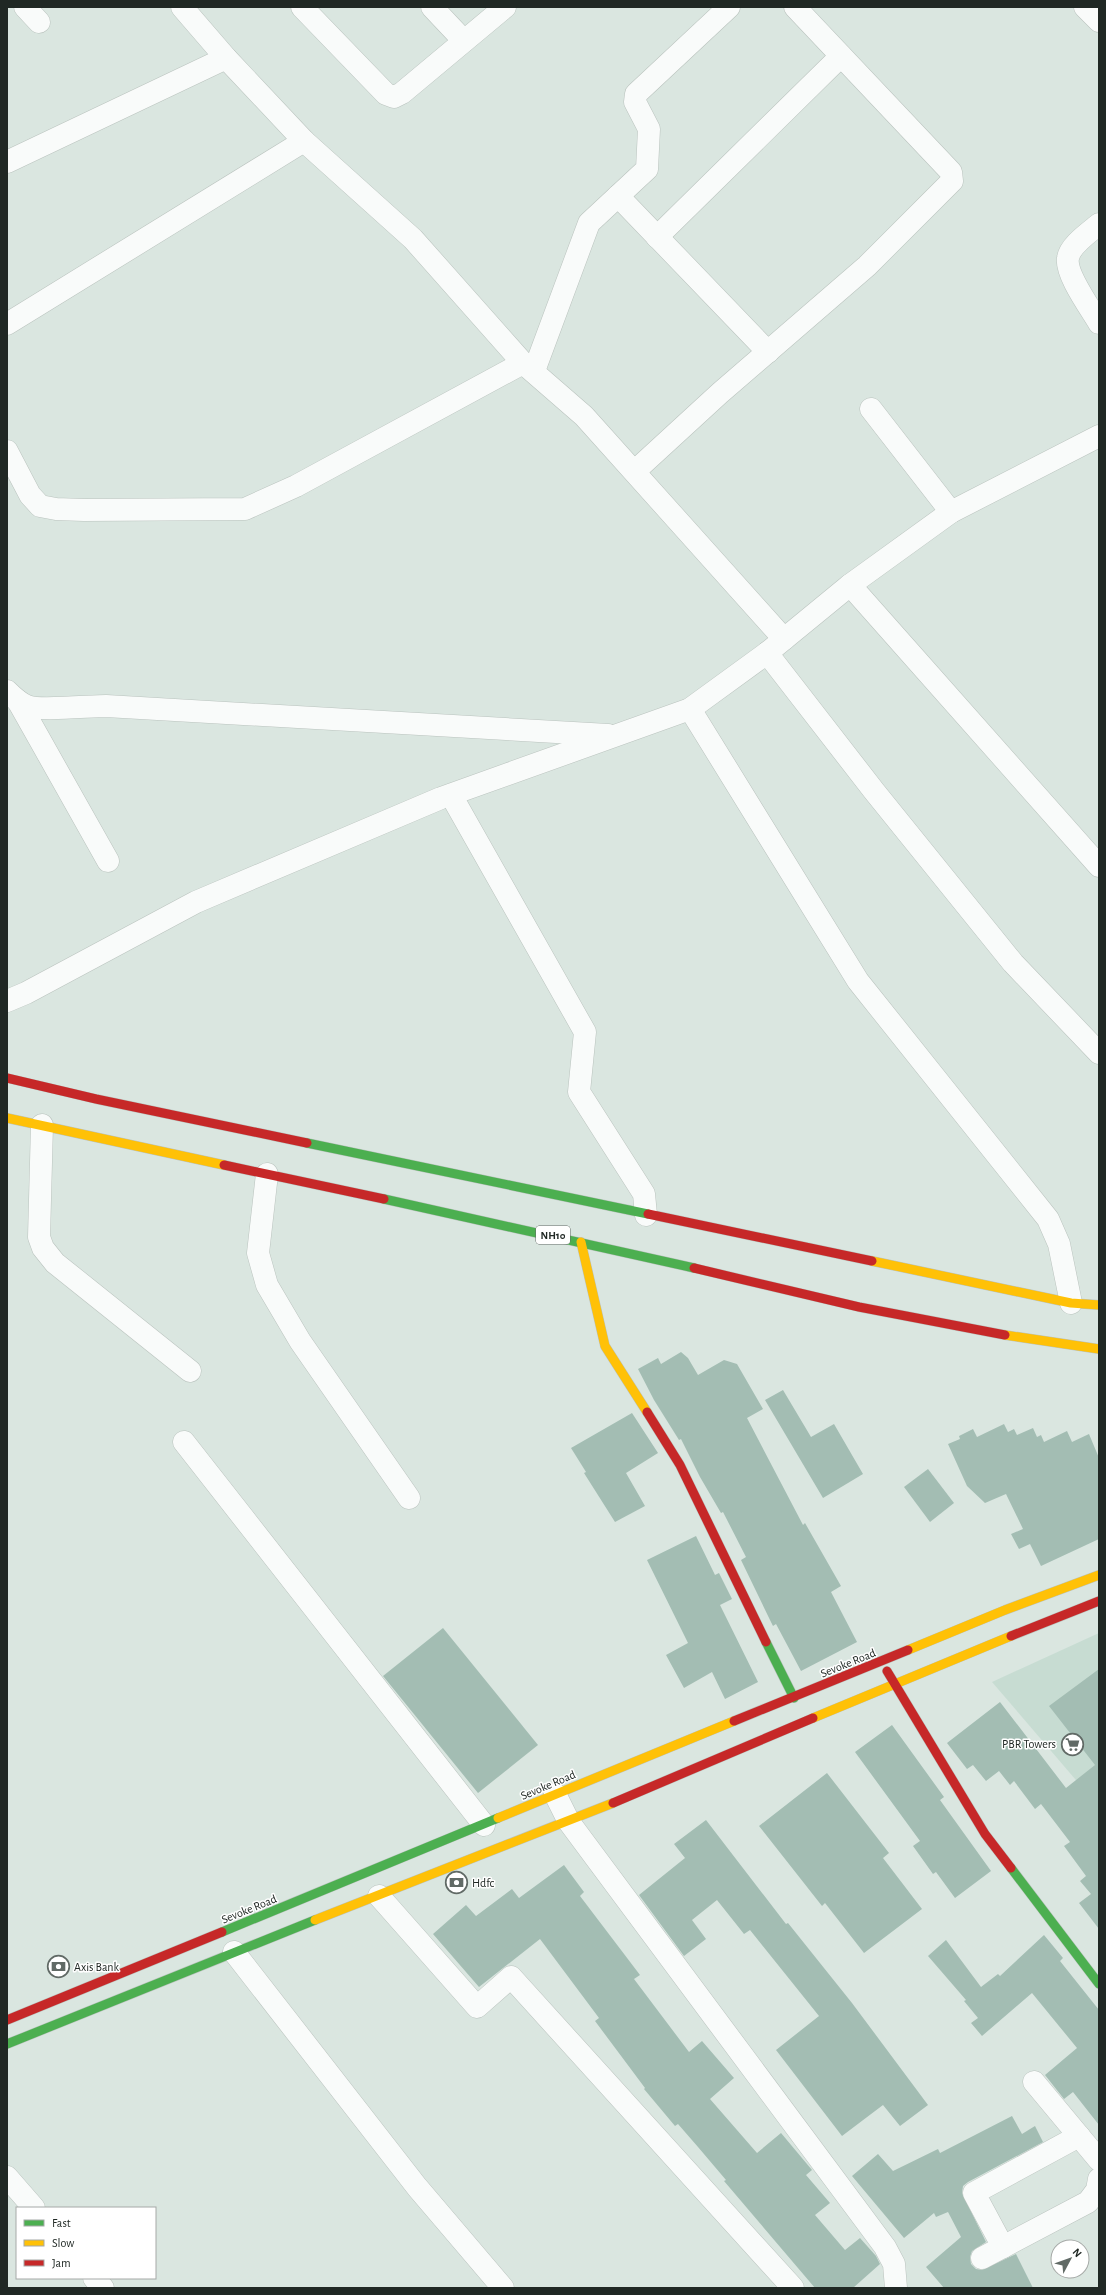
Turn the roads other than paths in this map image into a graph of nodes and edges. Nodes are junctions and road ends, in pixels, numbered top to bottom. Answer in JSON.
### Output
{"nodes":[{"id":1,"x":182,"y":7,"type":"edge"},
{"id":2,"x":302,"y":7,"type":"edge"},
{"id":3,"x":432,"y":7,"type":"edge"},
{"id":4,"x":505,"y":7,"type":"edge"},
{"id":5,"x":729,"y":7,"type":"edge"},
{"id":6,"x":795,"y":7,"type":"edge"},
{"id":7,"x":1085,"y":7,"type":"edge"},
{"id":8,"x":1099,"y":21,"type":"edge"},
{"id":9,"x":464,"y":41,"type":"junction"},
{"id":10,"x":841,"y":56,"type":"junction"},
{"id":11,"x":226,"y":58,"type":"junction"},
{"id":12,"x":304,"y":141,"type":"junction"},
{"id":13,"x":7,"y":162,"type":"edge"},
{"id":14,"x":618,"y":196,"type":"junction"},
{"id":15,"x":1099,"y":224,"type":"edge"},
{"id":16,"x":657,"y":237,"type":"junction"},
{"id":17,"x":1099,"y":323,"type":"edge"},
{"id":18,"x":7,"y":324,"type":"edge"},
{"id":19,"x":768,"y":352,"type":"junction"},
{"id":20,"x":528,"y":367,"type":"junction"},
{"id":21,"x":870,"y":409,"type":"dead end"},
{"id":22,"x":1099,"y":436,"type":"edge"},
{"id":23,"x":7,"y":451,"type":"edge"},
{"id":24,"x":635,"y":471,"type":"junction"},
{"id":25,"x":951,"y":512,"type":"junction"},
{"id":26,"x":850,"y":585,"type":"junction"},
{"id":27,"x":784,"y":639,"type":"junction"},
{"id":28,"x":767,"y":653,"type":"junction"},
{"id":29,"x":12,"y":696,"type":"edge"},
{"id":30,"x":690,"y":709,"type":"junction"},
{"id":31,"x":617,"y":735,"type":"junction"},
{"id":32,"x":451,"y":795,"type":"junction"},
{"id":33,"x":108,"y":861,"type":"dead end"},
{"id":34,"x":1099,"y":866,"type":"edge"},
{"id":35,"x":7,"y":1001,"type":"edge"},
{"id":36,"x":1099,"y":1053,"type":"edge"},
{"id":37,"x":7,"y":1078,"type":"edge"},
{"id":38,"x":7,"y":1118,"type":"edge"},
{"id":39,"x":42,"y":1126,"type":"junction"},
{"id":40,"x":267,"y":1174,"type":"junction"},
{"id":41,"x":646,"y":1215,"type":"junction"},
{"id":42,"x":581,"y":1242,"type":"junction"},
{"id":43,"x":1070,"y":1303,"type":"junction"},
{"id":44,"x":1099,"y":1305,"type":"edge"},
{"id":45,"x":1099,"y":1349,"type":"edge"},
{"id":46,"x":190,"y":1371,"type":"dead end"},
{"id":47,"x":184,"y":1442,"type":"dead end"},
{"id":48,"x":409,"y":1498,"type":"dead end"},
{"id":49,"x":1099,"y":1575,"type":"edge"},
{"id":50,"x":1099,"y":1601,"type":"edge"},
{"id":51,"x":882,"y":1662,"type":"junction"},
{"id":52,"x":894,"y":1683,"type":"junction"},
{"id":53,"x":794,"y":1698,"type":"junction"},
{"id":54,"x":555,"y":1794,"type":"junction"},
{"id":55,"x":569,"y":1822,"type":"junction"},
{"id":56,"x":484,"y":1825,"type":"junction"},
{"id":57,"x":379,"y":1896,"type":"junction"},
{"id":58,"x":234,"y":1952,"type":"junction"},
{"id":59,"x":1099,"y":1984,"type":"edge"},
{"id":60,"x":52,"y":2014,"type":"junction"},
{"id":61,"x":7,"y":2020,"type":"edge"},
{"id":62,"x":7,"y":2044,"type":"edge"},
{"id":63,"x":1034,"y":2082,"type":"dead end"},
{"id":64,"x":1080,"y":2136,"type":"junction"},
{"id":65,"x":1099,"y":2160,"type":"edge"},
{"id":66,"x":7,"y":2177,"type":"edge"},
{"id":67,"x":1099,"y":2179,"type":"edge"},
{"id":68,"x":33,"y":2207,"type":"edge"},
{"id":69,"x":1003,"y":2247,"type":"junction"},
{"id":70,"x":982,"y":2258,"type":"dead end"},
{"id":71,"x":95,"y":2279,"type":"edge"},
{"id":72,"x":102,"y":2288,"type":"edge"},
{"id":73,"x":503,"y":2288,"type":"edge"},
{"id":74,"x":793,"y":2288,"type":"edge"},
{"id":75,"x":896,"y":2288,"type":"edge"}],
"edges":[{"from":1,"to":11,"type":"street"},
{"from":2,"to":9,"type":"street"},
{"from":3,"to":9,"type":"street"},
{"from":4,"to":9,"type":"street"},
{"from":5,"to":14,"type":"street"},
{"from":6,"to":10,"type":"street"},
{"from":7,"to":8,"type":"street"},
{"from":10,"to":16,"type":"street"},
{"from":10,"to":19,"type":"street"},
{"from":11,"to":12,"type":"street"},
{"from":11,"to":13,"type":"street"},
{"from":12,"to":18,"type":"street"},
{"from":12,"to":20,"type":"street"},
{"from":14,"to":16,"type":"street"},
{"from":14,"to":20,"type":"street"},
{"from":15,"to":17,"type":"street"},
{"from":16,"to":19,"type":"street"},
{"from":19,"to":24,"type":"street"},
{"from":20,"to":23,"type":"street"},
{"from":20,"to":24,"type":"street"},
{"from":21,"to":25,"type":"street"},
{"from":22,"to":25,"type":"street"},
{"from":24,"to":27,"type":"street"},
{"from":25,"to":26,"type":"street"},
{"from":26,"to":27,"type":"street"},
{"from":26,"to":34,"type":"street"},
{"from":27,"to":28,"type":"street"},
{"from":28,"to":30,"type":"street"},
{"from":28,"to":36,"type":"street"},
{"from":29,"to":31,"type":"street"},
{"from":29,"to":33,"type":"street"},
{"from":30,"to":31,"type":"street"},
{"from":30,"to":43,"type":"street"},
{"from":31,"to":32,"type":"street"},
{"from":32,"to":35,"type":"street"},
{"from":32,"to":41,"type":"street"},
{"from":37,"to":41,"type":"main road"},
{"from":38,"to":39,"type":"main road","number":"NH10"},
{"from":39,"to":40,"type":"main road","number":"NH10"},
{"from":39,"to":46,"type":"street"},
{"from":40,"to":42,"type":"main road","number":"NH10"},
{"from":40,"to":48,"type":"street"},
{"from":41,"to":43,"type":"main road"},
{"from":42,"to":45,"type":"main road","number":"NH10"},
{"from":42,"to":53,"type":"main road"},
{"from":43,"to":44,"type":"main road"},
{"from":47,"to":56,"type":"street"},
{"from":49,"to":51,"type":"main road","name":"Sevoke Road"},
{"from":50,"to":52,"type":"main road","name":"Sevoke Road"},
{"from":51,"to":52,"type":"main road"},
{"from":51,"to":53,"type":"main road","name":"Sevoke Road"},
{"from":52,"to":55,"type":"main road","name":"Sevoke Road"},
{"from":52,"to":59,"type":"main road"},
{"from":53,"to":54,"type":"main road","name":"Sevoke Road"},
{"from":54,"to":55,"type":"street"},
{"from":54,"to":56,"type":"main road","name":"Sevoke Road"},
{"from":55,"to":57,"type":"main road","name":"Sevoke Road"},
{"from":55,"to":75,"type":"street"},
{"from":56,"to":60,"type":"main road","name":"Sevoke Road"},
{"from":57,"to":58,"type":"main road","name":"Sevoke Road"},
{"from":57,"to":74,"type":"street"},
{"from":58,"to":60,"type":"main road","name":"Sevoke Road"},
{"from":58,"to":73,"type":"street"},
{"from":60,"to":61,"type":"main road","name":"Sevoke Road"},
{"from":60,"to":62,"type":"main road","name":"Sevoke Road"},
{"from":63,"to":64,"type":"street"},
{"from":64,"to":65,"type":"street"},
{"from":64,"to":69,"type":"street"},
{"from":66,"to":68,"type":"street"},
{"from":67,"to":69,"type":"street"},
{"from":69,"to":70,"type":"street"},
{"from":71,"to":72,"type":"street"}]}
